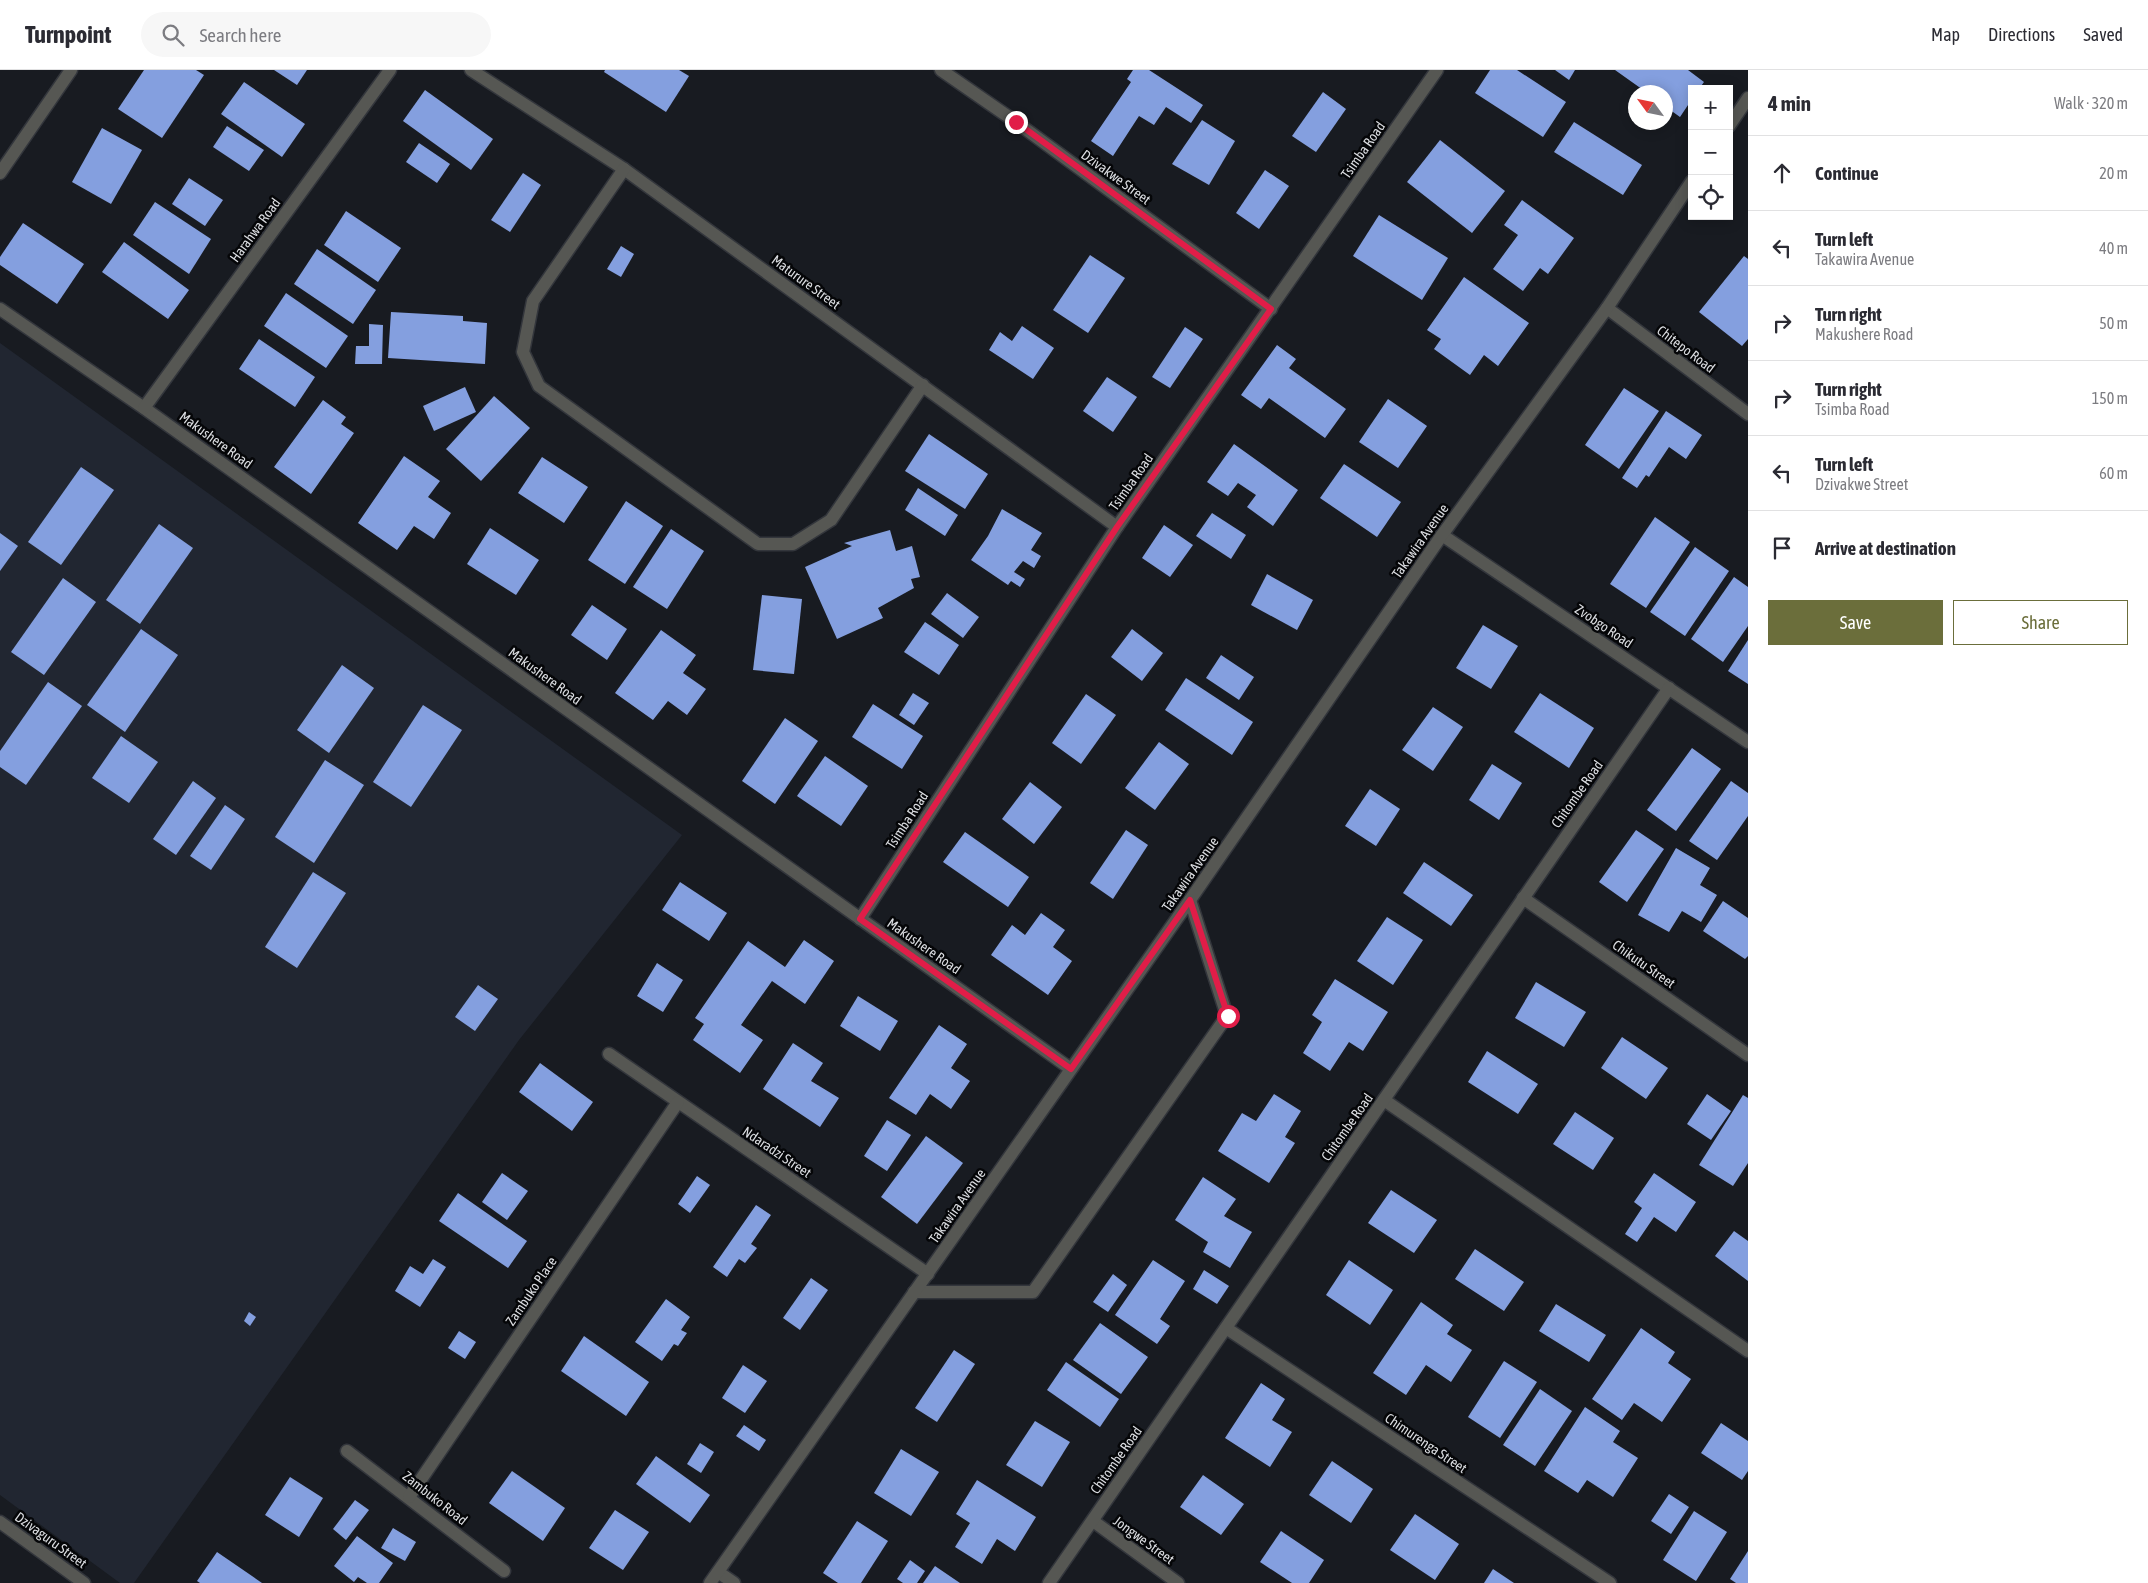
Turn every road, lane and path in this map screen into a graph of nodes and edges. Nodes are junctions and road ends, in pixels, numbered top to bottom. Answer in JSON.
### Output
{"nodes":[{"id":1,"x":71,"y":70,"type":"edge"},
{"id":2,"x":390,"y":70,"type":"edge"},
{"id":3,"x":471,"y":70,"type":"edge"},
{"id":4,"x":941,"y":70,"type":"edge"},
{"id":5,"x":1437,"y":70,"type":"edge"},
{"id":6,"x":1748,"y":98,"type":"edge"},
{"id":7,"x":1733,"y":120,"type":"edge"},
{"id":8,"x":624,"y":169,"type":"junction"},
{"id":9,"x":0,"y":173,"type":"edge"},
{"id":10,"x":1688,"y":188,"type":"edge"},
{"id":11,"x":0,"y":308,"type":"edge"},
{"id":12,"x":1606,"y":308,"type":"junction"},
{"id":13,"x":1271,"y":309,"type":"junction"},
{"id":14,"x":923,"y":385,"type":"junction"},
{"id":15,"x":144,"y":408,"type":"junction"},
{"id":16,"x":1748,"y":414,"type":"edge"},
{"id":17,"x":1117,"y":527,"type":"junction"},
{"id":18,"x":1442,"y":535,"type":"junction"},
{"id":19,"x":1669,"y":688,"type":"junction"},
{"id":20,"x":1748,"y":742,"type":"edge"},
{"id":21,"x":1523,"y":898,"type":"junction"},
{"id":22,"x":1190,"y":900,"type":"junction"},
{"id":23,"x":860,"y":919,"type":"junction"},
{"id":24,"x":608,"y":1054,"type":"dead end"},
{"id":25,"x":1748,"y":1055,"type":"edge"},
{"id":26,"x":1071,"y":1069,"type":"junction"},
{"id":27,"x":1384,"y":1100,"type":"junction"},
{"id":28,"x":678,"y":1102,"type":"junction"},
{"id":29,"x":928,"y":1274,"type":"junction"},
{"id":30,"x":914,"y":1292,"type":"junction"},
{"id":31,"x":1226,"y":1328,"type":"junction"},
{"id":32,"x":1748,"y":1352,"type":"edge"},
{"id":33,"x":347,"y":1451,"type":"dead end"},
{"id":34,"x":409,"y":1497,"type":"junction"},
{"id":35,"x":1093,"y":1521,"type":"junction"},
{"id":36,"x":0,"y":1522,"type":"edge"},
{"id":37,"x":504,"y":1571,"type":"dead end"},
{"id":38,"x":718,"y":1572,"type":"junction"},
{"id":39,"x":84,"y":1583,"type":"edge"},
{"id":40,"x":710,"y":1583,"type":"edge"},
{"id":41,"x":734,"y":1583,"type":"edge"},
{"id":42,"x":1049,"y":1583,"type":"edge"},
{"id":43,"x":1178,"y":1583,"type":"edge"},
{"id":44,"x":1610,"y":1583,"type":"edge"}],
"edges":[{"from":1,"to":9,"type":"street"},
{"from":2,"to":15,"type":"street","name":"Harahwa Road"},
{"from":3,"to":8,"type":"street","name":"Maturure Street"},
{"from":4,"to":13,"type":"street","name":"Dzivakwe Street"},
{"from":5,"to":13,"type":"street","name":"Tsimba Road"},
{"from":6,"to":7,"type":"street"},
{"from":8,"to":14,"type":"street","name":"Maturure Street"},
{"from":8,"to":14,"type":"street"},
{"from":10,"to":12,"type":"street","name":"Takawira Avenue"},
{"from":11,"to":15,"type":"street","name":"Makushere Road"},
{"from":12,"to":16,"type":"street","name":"Chitepo Road"},
{"from":12,"to":18,"type":"street","name":"Takawira Avenue"},
{"from":13,"to":17,"type":"street","name":"Tsimba Road"},
{"from":14,"to":17,"type":"street","name":"Maturure Street"},
{"from":15,"to":23,"type":"street","name":"Makushere Road"},
{"from":17,"to":23,"type":"street","name":"Tsimba Road"},
{"from":18,"to":19,"type":"street","name":"Zvobgo Road"},
{"from":18,"to":22,"type":"street","name":"Takawira Avenue"},
{"from":19,"to":20,"type":"street","name":"Zvobgo Road"},
{"from":19,"to":21,"type":"street","name":"Chitombe Road"},
{"from":21,"to":25,"type":"street","name":"Chikutu Street"},
{"from":21,"to":27,"type":"street","name":"Chitombe Road"},
{"from":22,"to":26,"type":"street","name":"Takawira Avenue"},
{"from":22,"to":30,"type":"street"},
{"from":23,"to":26,"type":"street","name":"Makushere Road"},
{"from":24,"to":28,"type":"street","name":"Ndaradzi Street"},
{"from":26,"to":29,"type":"street","name":"Takawira Avenue"},
{"from":27,"to":31,"type":"street","name":"Chitombe Road"},
{"from":27,"to":32,"type":"street"},
{"from":28,"to":29,"type":"street","name":"Ndaradzi Street"},
{"from":28,"to":34,"type":"street","name":"Zambuko Place"},
{"from":29,"to":30,"type":"street","name":"Takawira Avenue"},
{"from":30,"to":38,"type":"street","name":"Takawira Avenue"},
{"from":31,"to":35,"type":"street","name":"Chitombe Road"},
{"from":31,"to":44,"type":"street","name":"Chimurenga Street"},
{"from":33,"to":34,"type":"street","name":"Zambuko Road"},
{"from":34,"to":37,"type":"street","name":"Zambuko Road"},
{"from":35,"to":42,"type":"street","name":"Chitombe Road"},
{"from":35,"to":43,"type":"street","name":"Jongwe Street"},
{"from":36,"to":39,"type":"street","name":"Dzivaguru Street"},
{"from":38,"to":40,"type":"street","name":"Takawira Avenue"},
{"from":38,"to":41,"type":"street"}]}
